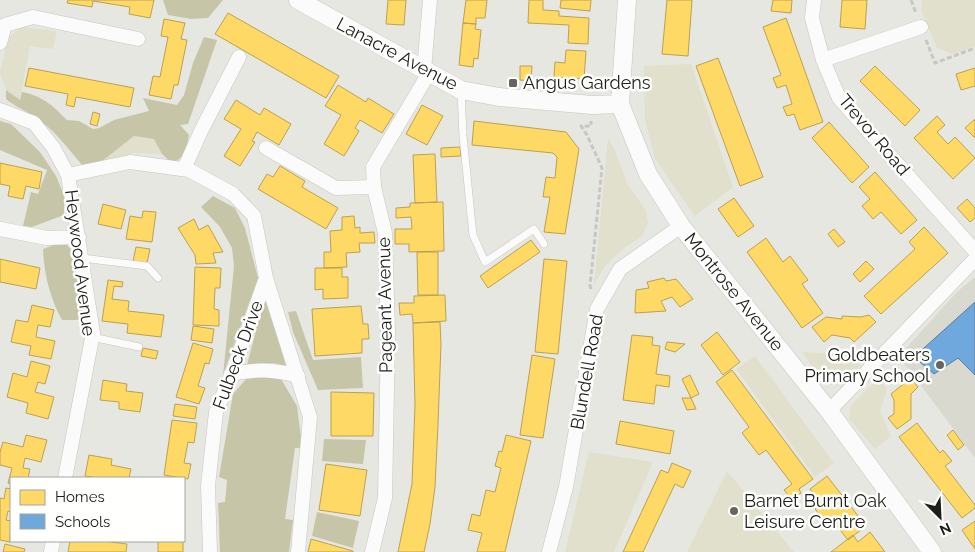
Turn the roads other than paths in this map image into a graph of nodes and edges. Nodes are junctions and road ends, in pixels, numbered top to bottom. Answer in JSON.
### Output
{"nodes":[{"id":1,"x":298,"y":0,"type":"edge"},
{"id":2,"x":430,"y":0,"type":"edge"},
{"id":3,"x":627,"y":0,"type":"edge"},
{"id":4,"x":814,"y":0,"type":"edge"},
{"id":5,"x":921,"y":27,"type":"road end"},
{"id":6,"x":138,"y":39,"type":"dead end"},
{"id":7,"x":0,"y":43,"type":"edge"},
{"id":8,"x":239,"y":57,"type":"dead end"},
{"id":9,"x":823,"y":60,"type":"junction"},
{"id":10,"x":426,"y":72,"type":"junction"},
{"id":11,"x":461,"y":90,"type":"junction"},
{"id":12,"x":620,"y":104,"type":"junction"},
{"id":13,"x":0,"y":110,"type":"edge"},
{"id":14,"x":266,"y":148,"type":"dead end"},
{"id":15,"x":184,"y":169,"type":"junction"},
{"id":16,"x":68,"y":175,"type":"junction"},
{"id":17,"x":374,"y":187,"type":"junction"},
{"id":18,"x":681,"y":226,"type":"junction"},
{"id":19,"x":0,"y":229,"type":"edge"},
{"id":20,"x":79,"y":237,"type":"junction"},
{"id":21,"x":544,"y":244,"type":"dead end"},
{"id":22,"x":975,"y":251,"type":"edge"},
{"id":23,"x":82,"y":258,"type":"junction"},
{"id":24,"x":975,"y":259,"type":"edge"},
{"id":25,"x":158,"y":278,"type":"dead end"},
{"id":26,"x":266,"y":278,"type":"junction"},
{"id":27,"x":92,"y":338,"type":"junction"},
{"id":28,"x":139,"y":347,"type":"dead end"},
{"id":29,"x":232,"y":374,"type":"junction"},
{"id":30,"x":298,"y":376,"type":"junction"},
{"id":31,"x":829,"y":411,"type":"junction"},
{"id":32,"x":65,"y":477,"type":"edge"},
{"id":33,"x":210,"y":552,"type":"edge"},
{"id":34,"x":298,"y":552,"type":"edge"},
{"id":35,"x":372,"y":552,"type":"edge"},
{"id":36,"x":549,"y":552,"type":"edge"},
{"id":37,"x":932,"y":552,"type":"edge"}],
"edges":[{"from":1,"to":10,"type":"street","name":"Lanacre Avenue"},
{"from":2,"to":10,"type":"street"},
{"from":3,"to":12,"type":"street","name":"Montrose Avenue"},
{"from":4,"to":9,"type":"street","name":"Trevor Road"},
{"from":5,"to":9,"type":"street"},
{"from":6,"to":7,"type":"street"},
{"from":8,"to":15,"type":"street"},
{"from":9,"to":22,"type":"street","name":"Trevor Road"},
{"from":10,"to":11,"type":"street","name":"Lanacre Avenue"},
{"from":10,"to":17,"type":"street","name":"Pageant Avenue"},
{"from":11,"to":12,"type":"street","name":"Lanacre Avenue"},
{"from":11,"to":21,"type":"lane"},
{"from":12,"to":18,"type":"street","name":"Montrose Avenue"},
{"from":13,"to":16,"type":"street","name":"Heywood Avenue"},
{"from":14,"to":17,"type":"street"},
{"from":15,"to":16,"type":"street","name":"Fulbeck Drive"},
{"from":15,"to":26,"type":"street","name":"Fulbeck Drive"},
{"from":16,"to":20,"type":"street","name":"Heywood Avenue"},
{"from":17,"to":35,"type":"street","name":"Pageant Avenue"},
{"from":18,"to":31,"type":"street","name":"Montrose Avenue"},
{"from":18,"to":36,"type":"street","name":"Blundell Road"},
{"from":19,"to":20,"type":"street"},
{"from":20,"to":23,"type":"street","name":"Heywood Avenue"},
{"from":23,"to":25,"type":"lane"},
{"from":23,"to":27,"type":"street","name":"Heywood Avenue"},
{"from":24,"to":31,"type":"street"},
{"from":26,"to":29,"type":"street","name":"Fulbeck Drive"},
{"from":26,"to":30,"type":"street","name":"Fulbeck Drive"},
{"from":27,"to":28,"type":"lane"},
{"from":27,"to":32,"type":"street","name":"Heywood Avenue"},
{"from":29,"to":30,"type":"street"},
{"from":29,"to":33,"type":"street","name":"Fulbeck Drive"},
{"from":30,"to":34,"type":"street","name":"Fulbeck Drive"},
{"from":31,"to":37,"type":"street","name":"Montrose Avenue"}]}
